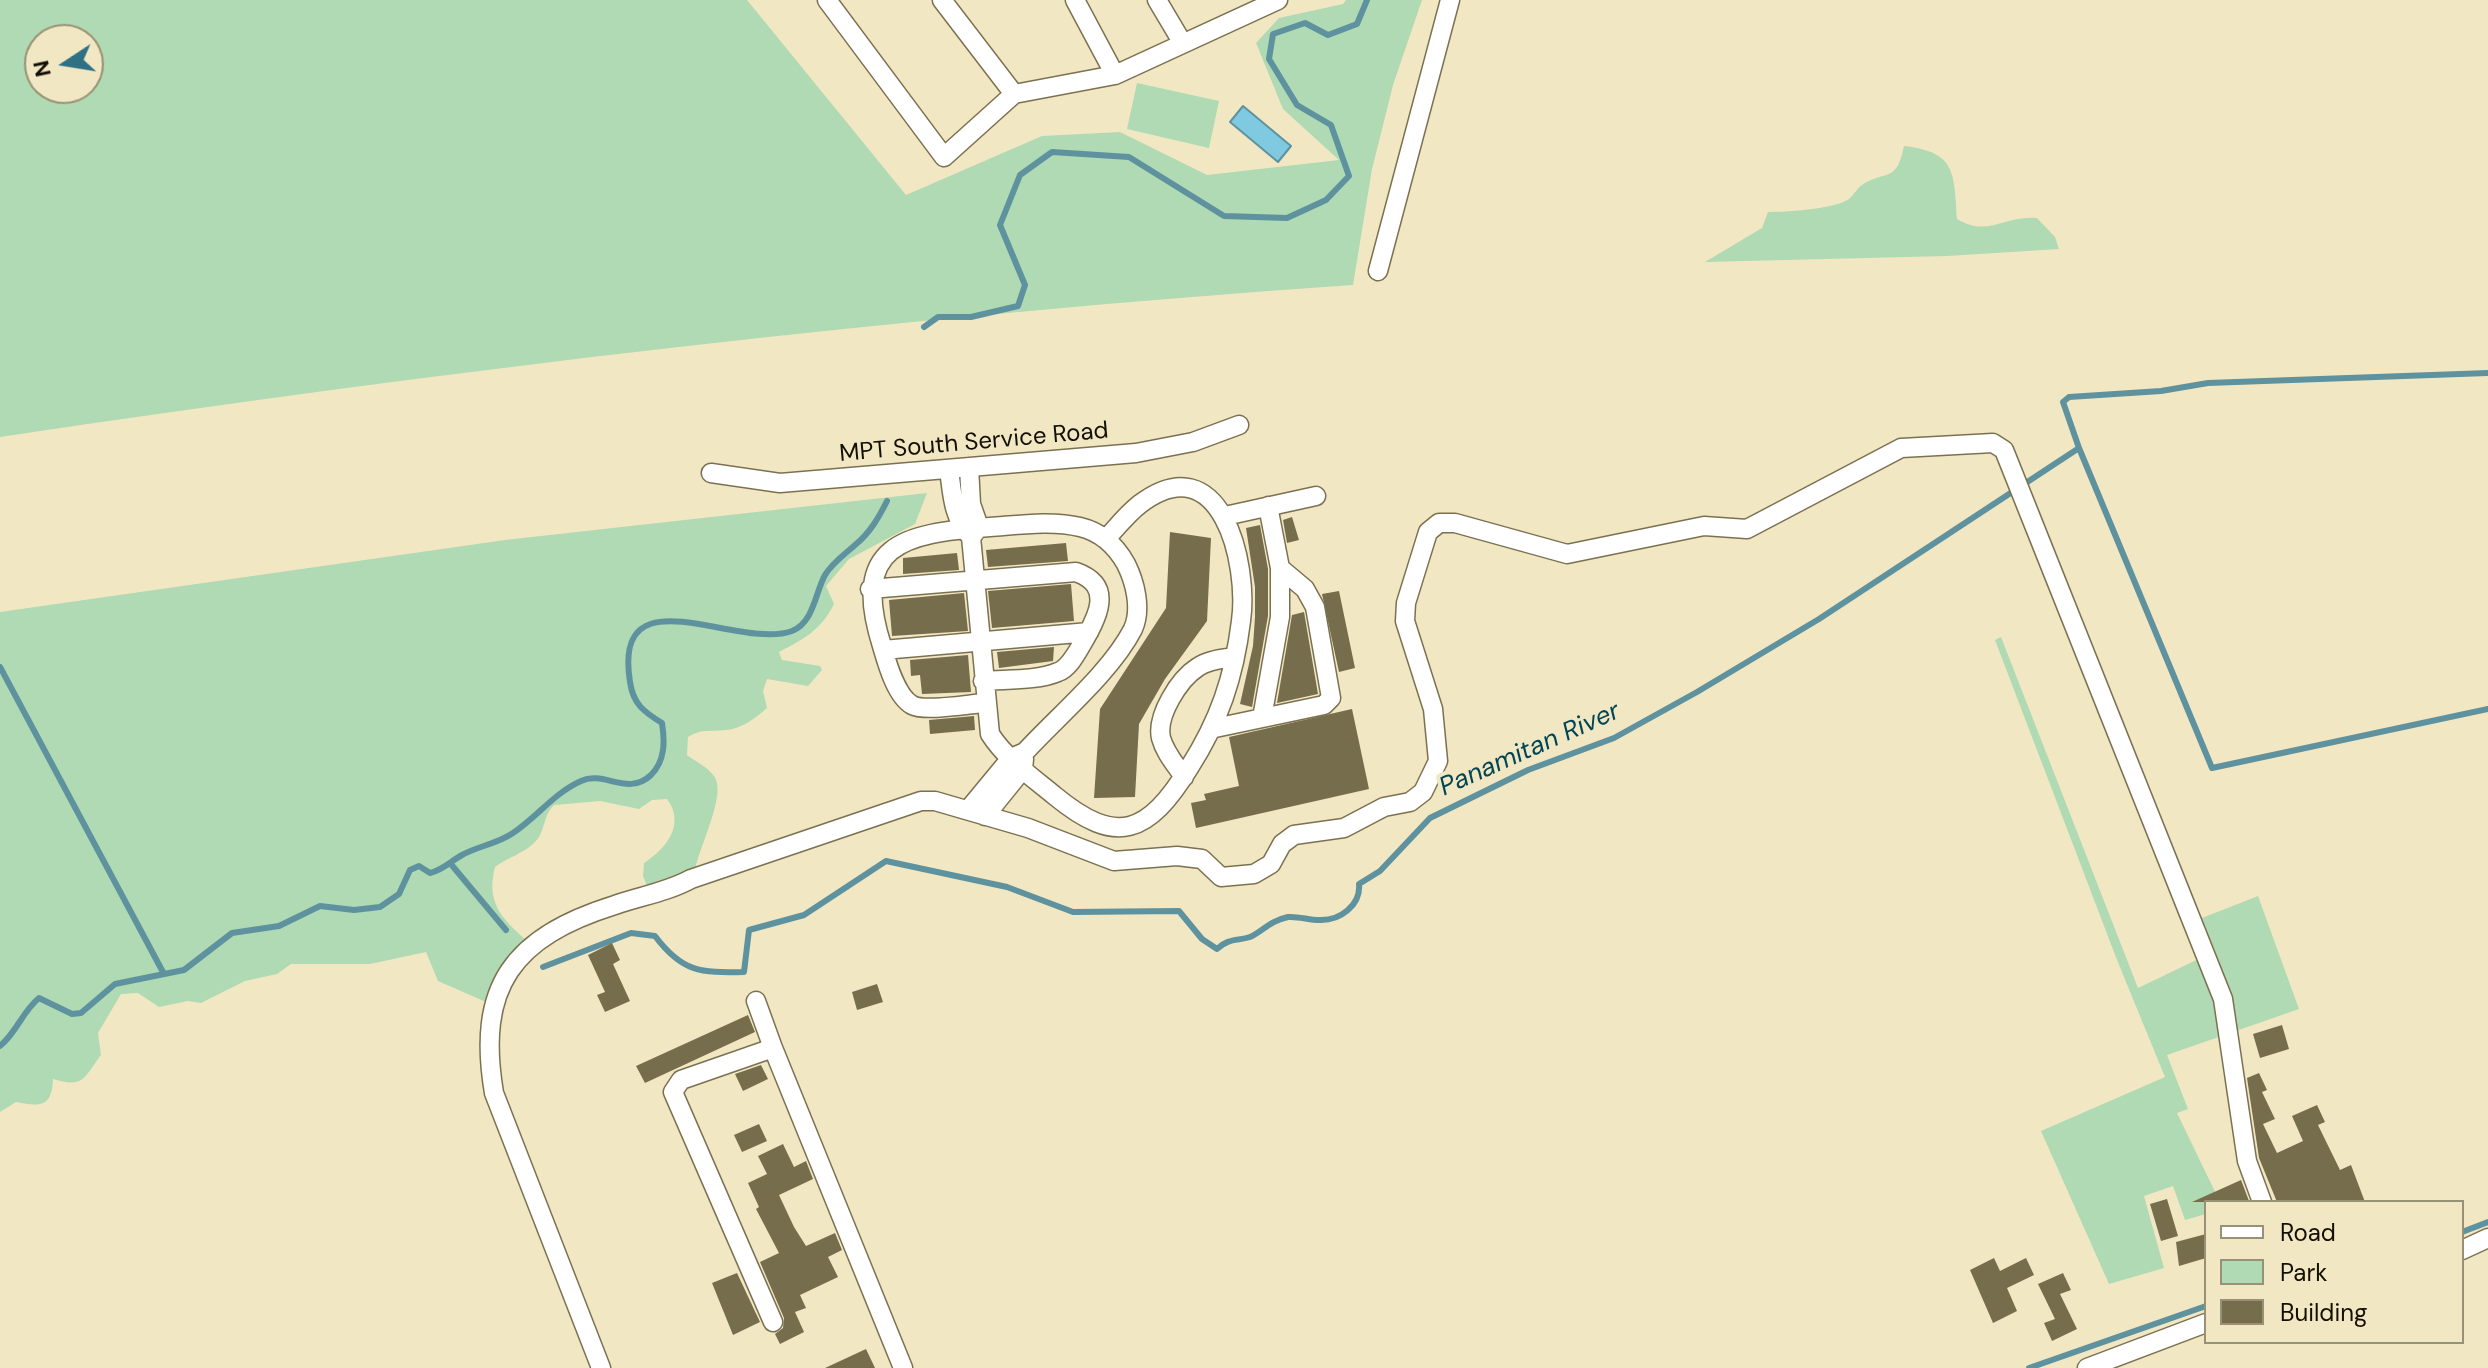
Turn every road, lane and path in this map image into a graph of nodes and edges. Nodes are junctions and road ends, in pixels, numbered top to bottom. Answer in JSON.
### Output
{"nodes":[{"id":1,"x":827,"y":0,"type":"edge"},
{"id":2,"x":942,"y":0,"type":"edge"},
{"id":3,"x":1075,"y":0,"type":"edge"},
{"id":4,"x":1157,"y":0,"type":"edge"},
{"id":5,"x":1278,"y":0,"type":"edge"},
{"id":6,"x":1450,"y":0,"type":"edge"},
{"id":7,"x":1256,"y":4,"type":"edge"},
{"id":8,"x":1182,"y":42,"type":"junction"},
{"id":9,"x":1115,"y":75,"type":"junction"},
{"id":10,"x":1014,"y":94,"type":"junction"},
{"id":11,"x":1378,"y":271,"type":"dead end"},
{"id":12,"x":1239,"y":425,"type":"dead end"},
{"id":13,"x":969,"y":467,"type":"junction"},
{"id":14,"x":949,"y":469,"type":"junction"},
{"id":15,"x":711,"y":473,"type":"dead end"},
{"id":16,"x":1316,"y":496,"type":"dead end"},
{"id":17,"x":1268,"y":506,"type":"junction"},
{"id":18,"x":1225,"y":516,"type":"junction"},
{"id":19,"x":971,"y":531,"type":"junction"},
{"id":20,"x":1106,"y":539,"type":"junction"},
{"id":21,"x":1280,"y":568,"type":"junction"},
{"id":22,"x":974,"y":580,"type":"junction"},
{"id":23,"x":870,"y":589,"type":"junction"},
{"id":24,"x":1089,"y":632,"type":"junction"},
{"id":25,"x":979,"y":641,"type":"junction"},
{"id":26,"x":883,"y":650,"type":"junction"},
{"id":27,"x":1234,"y":657,"type":"junction"},
{"id":28,"x":983,"y":681,"type":"junction"},
{"id":29,"x":984,"y":703,"type":"junction"},
{"id":30,"x":1262,"y":718,"type":"junction"},
{"id":31,"x":1215,"y":728,"type":"junction"},
{"id":32,"x":1019,"y":760,"type":"junction"},
{"id":33,"x":1184,"y":777,"type":"junction"},
{"id":34,"x":977,"y":813,"type":"junction"},
{"id":35,"x":756,"y":1001,"type":"dead end"},
{"id":36,"x":773,"y":1048,"type":"junction"},
{"id":37,"x":2261,"y":1200,"type":"edge"},
{"id":38,"x":2488,"y":1238,"type":"edge"},
{"id":39,"x":2464,"y":1249,"type":"edge"},
{"id":40,"x":773,"y":1322,"type":"dead end"},
{"id":41,"x":2204,"y":1324,"type":"edge"},
{"id":42,"x":899,"y":1367,"type":"edge"},
{"id":43,"x":601,"y":1368,"type":"edge"},
{"id":44,"x":2087,"y":1368,"type":"edge"}],
"edges":[{"from":1,"to":10,"type":"street"},
{"from":2,"to":10,"type":"street"},
{"from":3,"to":9,"type":"street"},
{"from":4,"to":8,"type":"street"},
{"from":5,"to":7,"type":"street"},
{"from":6,"to":11,"type":"street"},
{"from":7,"to":8,"type":"street"},
{"from":8,"to":9,"type":"street"},
{"from":9,"to":10,"type":"street"},
{"from":12,"to":13,"type":"street","name":"MPT South Service Road"},
{"from":13,"to":14,"type":"street","name":"MPT South Service Road"},
{"from":13,"to":19,"type":"street"},
{"from":14,"to":15,"type":"street","name":"MPT South Service Road"},
{"from":14,"to":19,"type":"street"},
{"from":16,"to":17,"type":"street"},
{"from":17,"to":18,"type":"street"},
{"from":17,"to":21,"type":"street"},
{"from":18,"to":20,"type":"street"},
{"from":18,"to":27,"type":"street"},
{"from":19,"to":20,"type":"street"},
{"from":19,"to":22,"type":"street"},
{"from":19,"to":23,"type":"street"},
{"from":20,"to":32,"type":"street"},
{"from":21,"to":30,"type":"street"},
{"from":21,"to":30,"type":"street"},
{"from":22,"to":23,"type":"street"},
{"from":22,"to":24,"type":"street"},
{"from":22,"to":25,"type":"street"},
{"from":23,"to":26,"type":"street"},
{"from":24,"to":25,"type":"street"},
{"from":24,"to":28,"type":"street"},
{"from":25,"to":26,"type":"street"},
{"from":25,"to":28,"type":"street"},
{"from":26,"to":29,"type":"street"},
{"from":27,"to":31,"type":"street"},
{"from":27,"to":33,"type":"street"},
{"from":28,"to":29,"type":"street"},
{"from":29,"to":32,"type":"street"},
{"from":30,"to":31,"type":"street"},
{"from":31,"to":33,"type":"street"},
{"from":32,"to":33,"type":"street"},
{"from":32,"to":34,"type":"street"},
{"from":34,"to":37,"type":"street"},
{"from":34,"to":43,"type":"street"},
{"from":35,"to":36,"type":"street"},
{"from":36,"to":40,"type":"street"},
{"from":36,"to":42,"type":"street"},
{"from":38,"to":39,"type":"street"},
{"from":41,"to":44,"type":"street"}]}
